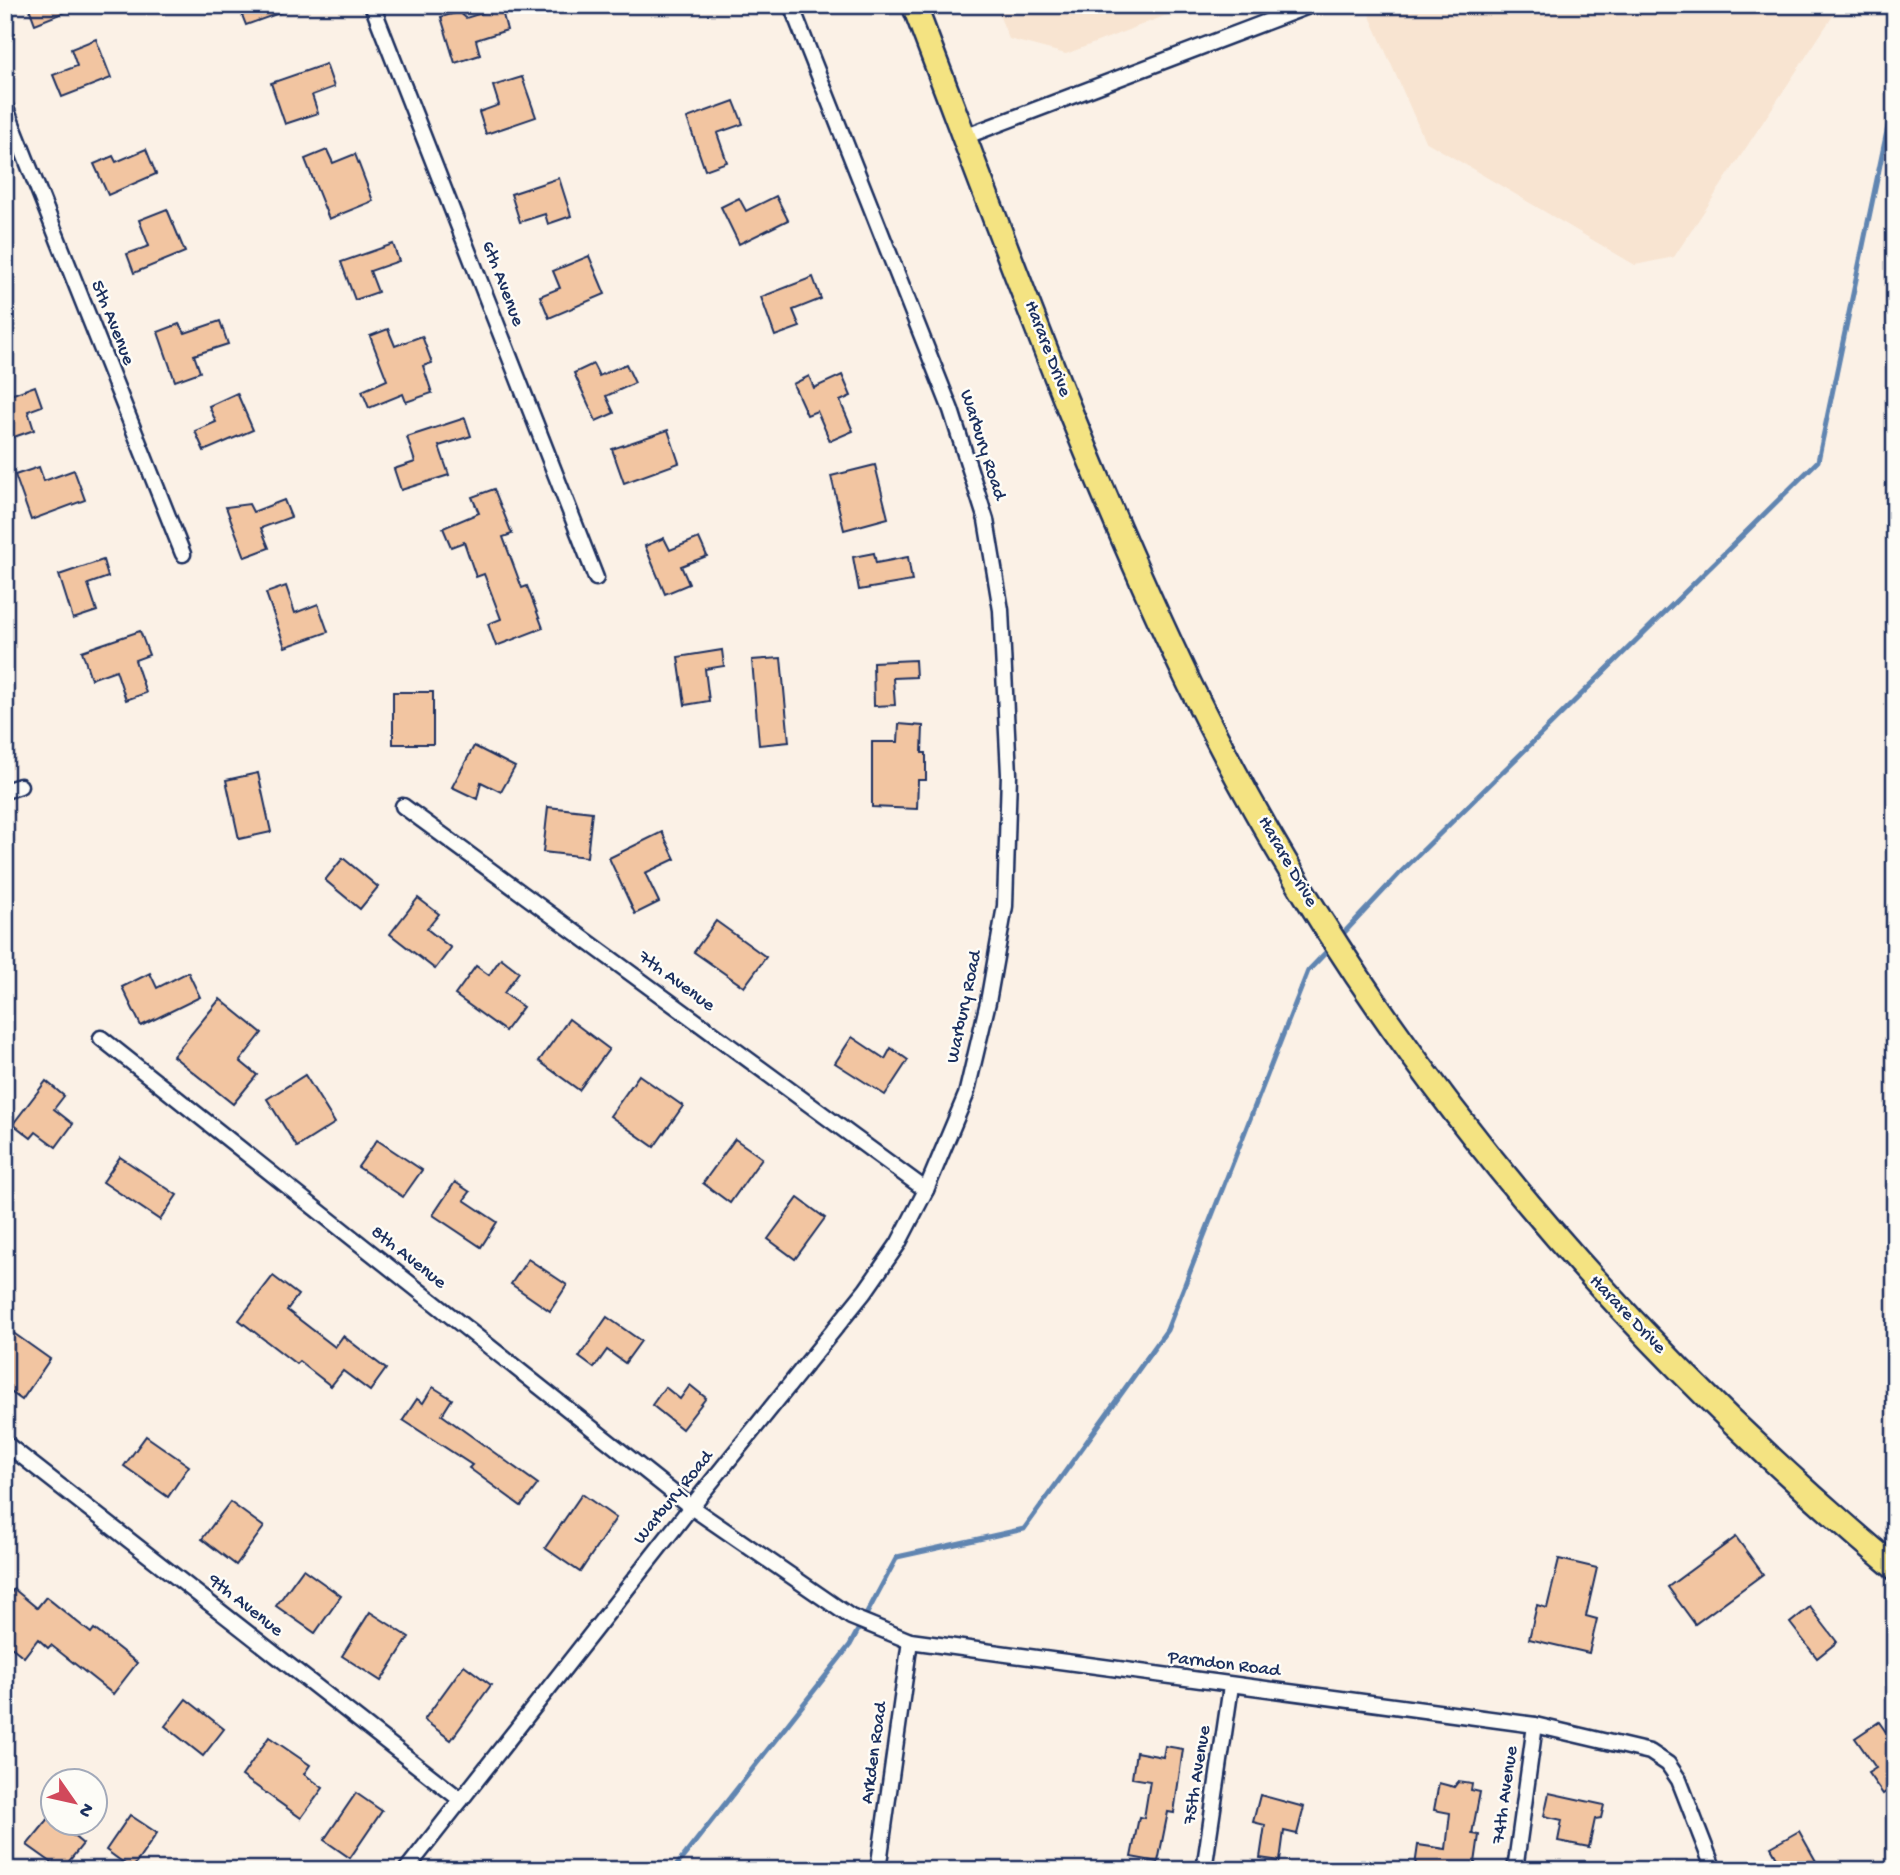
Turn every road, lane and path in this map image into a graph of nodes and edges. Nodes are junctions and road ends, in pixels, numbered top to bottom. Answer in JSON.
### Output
{"nodes":[{"id":1,"x":372,"y":5,"type":"edge"},
{"id":2,"x":791,"y":5,"type":"edge"},
{"id":3,"x":914,"y":5,"type":"edge"},
{"id":4,"x":1311,"y":5,"type":"edge"},
{"id":5,"x":5,"y":106,"type":"edge"},
{"id":6,"x":964,"y":137,"type":"junction"},
{"id":7,"x":183,"y":554,"type":"dead end"},
{"id":8,"x":596,"y":578,"type":"dead end"},
{"id":9,"x":403,"y":806,"type":"dead end"},
{"id":10,"x":101,"y":1038,"type":"dead end"},
{"id":11,"x":926,"y":1190,"type":"junction"},
{"id":12,"x":5,"y":1443,"type":"edge"},
{"id":13,"x":691,"y":1507,"type":"junction"},
{"id":14,"x":1895,"y":1567,"type":"edge"},
{"id":15,"x":910,"y":1641,"type":"junction"},
{"id":16,"x":1231,"y":1686,"type":"junction"},
{"id":17,"x":1535,"y":1725,"type":"junction"},
{"id":18,"x":461,"y":1800,"type":"junction"},
{"id":19,"x":406,"y":1870,"type":"edge"},
{"id":20,"x":878,"y":1870,"type":"edge"},
{"id":21,"x":1204,"y":1870,"type":"edge"},
{"id":22,"x":1515,"y":1870,"type":"edge"},
{"id":23,"x":1714,"y":1870,"type":"edge"}],
"edges":[{"from":1,"to":8,"type":"street","name":"6th Avenue"},
{"from":2,"to":11,"type":"street","name":"Warbury Road"},
{"from":3,"to":6,"type":"main road","name":"Harare Drive"},
{"from":4,"to":6,"type":"street"},
{"from":5,"to":7,"type":"street","name":"5th Avenue"},
{"from":6,"to":14,"type":"main road","name":"Harare Drive"},
{"from":9,"to":11,"type":"street","name":"7th Avenue"},
{"from":10,"to":13,"type":"street","name":"8th Avenue"},
{"from":11,"to":13,"type":"street","name":"Warbury Road"},
{"from":12,"to":18,"type":"street","name":"9th Avenue"},
{"from":13,"to":15,"type":"street","name":"Parndon Road"},
{"from":13,"to":18,"type":"street","name":"Warbury Road"},
{"from":15,"to":16,"type":"street","name":"Parndon Road"},
{"from":15,"to":20,"type":"street","name":"Arkden Road"},
{"from":16,"to":17,"type":"street","name":"Parndon Road"},
{"from":16,"to":21,"type":"street","name":"75th Avenue"},
{"from":17,"to":22,"type":"street","name":"74th Avenue"},
{"from":17,"to":23,"type":"street","name":"Parndon Road"},
{"from":18,"to":19,"type":"street","name":"Warbury Road"}]}
